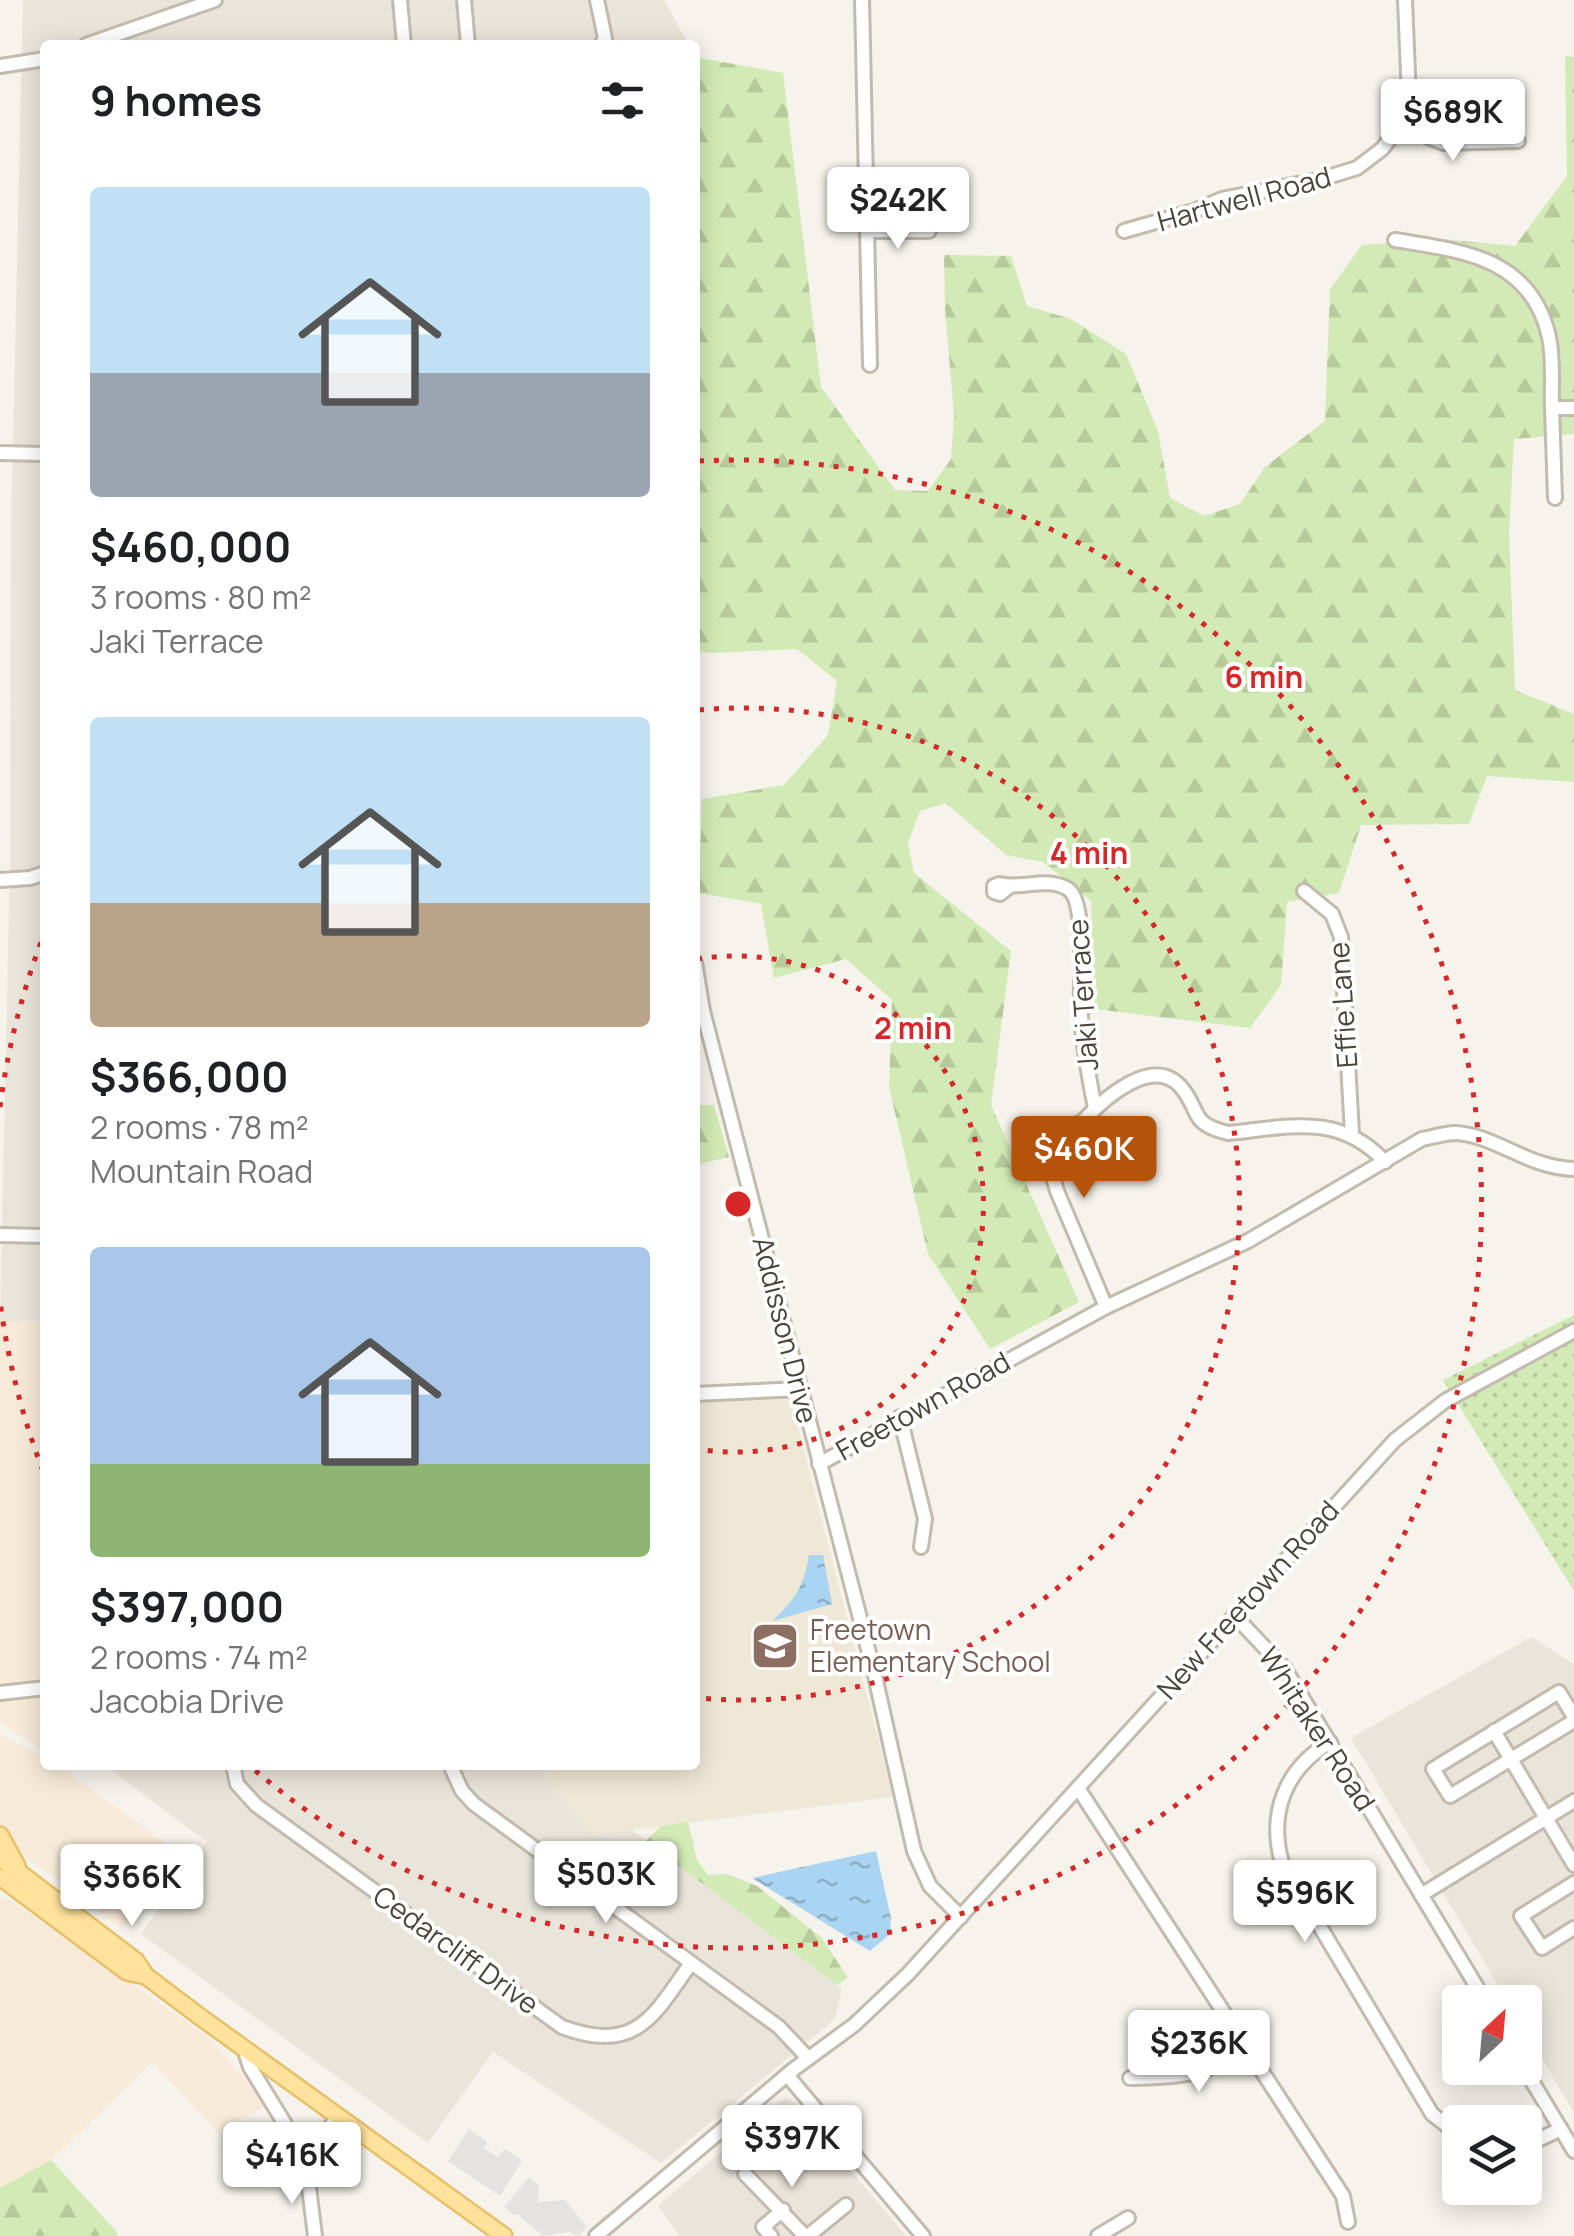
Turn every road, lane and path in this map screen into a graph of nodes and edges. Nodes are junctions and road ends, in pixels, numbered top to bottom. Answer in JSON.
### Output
{"nodes":[{"id":1,"x":215,"y":0,"type":"edge"},
{"id":2,"x":400,"y":0,"type":"edge"},
{"id":3,"x":464,"y":0,"type":"edge"},
{"id":4,"x":597,"y":0,"type":"edge"},
{"id":5,"x":862,"y":0,"type":"edge"},
{"id":6,"x":1405,"y":0,"type":"edge"},
{"id":7,"x":100,"y":40,"type":"edge"},
{"id":8,"x":404,"y":40,"type":"edge"},
{"id":9,"x":468,"y":40,"type":"edge"},
{"id":10,"x":604,"y":40,"type":"edge"},
{"id":11,"x":40,"y":60,"type":"edge"},
{"id":12,"x":0,"y":66,"type":"edge"},
{"id":13,"x":1398,"y":125,"type":"junction"},
{"id":14,"x":1518,"y":141,"type":"dead end"},
{"id":15,"x":929,"y":230,"type":"dead end"},
{"id":16,"x":1124,"y":230,"type":"dead end"},
{"id":17,"x":867,"y":231,"type":"junction"},
{"id":18,"x":1395,"y":240,"type":"dead end"},
{"id":19,"x":870,"y":365,"type":"dead end"},
{"id":20,"x":1552,"y":408,"type":"junction"},
{"id":21,"x":1574,"y":408,"type":"edge"},
{"id":22,"x":0,"y":453,"type":"edge"},
{"id":23,"x":40,"y":454,"type":"edge"},
{"id":24,"x":1555,"y":498,"type":"dead end"},
{"id":25,"x":40,"y":875,"type":"edge"},
{"id":26,"x":0,"y":880,"type":"edge"},
{"id":27,"x":1008,"y":886,"type":"dead end"},
{"id":28,"x":1304,"y":891,"type":"dead end"},
{"id":29,"x":700,"y":993,"type":"edge"},
{"id":30,"x":1095,"y":1108,"type":"junction"},
{"id":31,"x":1352,"y":1134,"type":"junction"},
{"id":32,"x":1384,"y":1162,"type":"junction"},
{"id":33,"x":1574,"y":1169,"type":"edge"},
{"id":34,"x":0,"y":1235,"type":"edge"},
{"id":35,"x":40,"y":1236,"type":"edge"},
{"id":36,"x":1106,"y":1307,"type":"junction"},
{"id":37,"x":1574,"y":1331,"type":"edge"},
{"id":38,"x":801,"y":1389,"type":"junction"},
{"id":39,"x":700,"y":1394,"type":"edge"},
{"id":40,"x":900,"y":1417,"type":"junction"},
{"id":41,"x":819,"y":1464,"type":"junction"},
{"id":42,"x":921,"y":1547,"type":"dead end"},
{"id":43,"x":1234,"y":1615,"type":"junction"},
{"id":44,"x":40,"y":1689,"type":"edge"},
{"id":45,"x":0,"y":1693,"type":"edge"},
{"id":46,"x":1574,"y":1719,"type":"edge"},
{"id":47,"x":1494,"y":1732,"type":"junction"},
{"id":48,"x":1330,"y":1742,"type":"junction"},
{"id":49,"x":1511,"y":1759,"type":"junction"},
{"id":50,"x":234,"y":1770,"type":"edge"},
{"id":51,"x":452,"y":1770,"type":"edge"},
{"id":52,"x":1078,"y":1788,"type":"junction"},
{"id":53,"x":1574,"y":1802,"type":"edge"},
{"id":54,"x":1546,"y":1818,"type":"junction"},
{"id":55,"x":0,"y":1836,"type":"edge"},
{"id":56,"x":0,"y":1858,"type":"edge"},
{"id":57,"x":1574,"y":1865,"type":"edge"},
{"id":58,"x":21,"y":1874,"type":"junction"},
{"id":59,"x":0,"y":1877,"type":"edge"},
{"id":60,"x":1574,"y":1883,"type":"edge"},
{"id":61,"x":0,"y":1890,"type":"edge"},
{"id":62,"x":21,"y":1892,"type":"junction"},
{"id":63,"x":1422,"y":1895,"type":"junction"},
{"id":64,"x":961,"y":1918,"type":"junction"},
{"id":65,"x":1574,"y":1928,"type":"edge"},
{"id":66,"x":692,"y":1962,"type":"junction"},
{"id":67,"x":146,"y":1976,"type":"junction"},
{"id":68,"x":1476,"y":1985,"type":"edge"},
{"id":69,"x":1247,"y":2048,"type":"junction"},
{"id":70,"x":245,"y":2051,"type":"junction"},
{"id":71,"x":808,"y":2058,"type":"junction"},
{"id":72,"x":787,"y":2075,"type":"junction"},
{"id":73,"x":1130,"y":2078,"type":"dead end"},
{"id":74,"x":1534,"y":2085,"type":"edge"},
{"id":75,"x":337,"y":2118,"type":"junction"},
{"id":76,"x":1442,"y":2122,"type":"edge"},
{"id":77,"x":1561,"y":2129,"type":"junction"},
{"id":78,"x":1542,"y":2138,"type":"edge"},
{"id":79,"x":1574,"y":2151,"type":"edge"},
{"id":80,"x":307,"y":2174,"type":"junction"},
{"id":81,"x":745,"y":2174,"type":"dead end"},
{"id":82,"x":846,"y":2205,"type":"dead end"},
{"id":83,"x":783,"y":2210,"type":"junction"},
{"id":84,"x":1128,"y":2218,"type":"dead end"},
{"id":85,"x":1348,"y":2222,"type":"dead end"},
{"id":86,"x":315,"y":2236,"type":"edge"},
{"id":87,"x":504,"y":2236,"type":"edge"},
{"id":88,"x":596,"y":2236,"type":"edge"},
{"id":89,"x":771,"y":2236,"type":"edge"},
{"id":90,"x":807,"y":2236,"type":"edge"},
{"id":91,"x":923,"y":2236,"type":"edge"},
{"id":92,"x":1098,"y":2236,"type":"edge"}],
"edges":[{"from":1,"to":7,"type":"street"},
{"from":2,"to":8,"type":"street"},
{"from":3,"to":9,"type":"street"},
{"from":4,"to":10,"type":"street"},
{"from":5,"to":17,"type":"street"},
{"from":6,"to":13,"type":"street","name":"Hartwell Road"},
{"from":11,"to":12,"type":"street"},
{"from":13,"to":14,"type":"street"},
{"from":13,"to":16,"type":"street","name":"Hartwell Road"},
{"from":15,"to":17,"type":"street"},
{"from":17,"to":19,"type":"street"},
{"from":18,"to":20,"type":"street"},
{"from":20,"to":21,"type":"street"},
{"from":20,"to":24,"type":"street"},
{"from":22,"to":23,"type":"street"},
{"from":25,"to":26,"type":"street"},
{"from":27,"to":30,"type":"street","name":"Jaki Terrace"},
{"from":28,"to":31,"type":"street","name":"Effie Lane"},
{"from":29,"to":38,"type":"street","name":"Addisson Drive"},
{"from":30,"to":31,"type":"street"},
{"from":30,"to":36,"type":"street","name":"Jaki Terrace"},
{"from":31,"to":32,"type":"street"},
{"from":32,"to":33,"type":"street","name":"Freetown Road"},
{"from":32,"to":36,"type":"street","name":"Freetown Road"},
{"from":34,"to":35,"type":"street"},
{"from":36,"to":40,"type":"street","name":"Freetown Road"},
{"from":37,"to":43,"type":"street","name":"New Freetown Road"},
{"from":38,"to":39,"type":"street"},
{"from":38,"to":41,"type":"street","name":"Addisson Drive"},
{"from":40,"to":41,"type":"street","name":"Freetown Road"},
{"from":40,"to":42,"type":"street"},
{"from":41,"to":64,"type":"street","name":"Freetown Road"},
{"from":43,"to":48,"type":"street","name":"Whitaker Road"},
{"from":43,"to":52,"type":"street","name":"New Freetown Road"},
{"from":44,"to":45,"type":"street"},
{"from":46,"to":47,"type":"street"},
{"from":46,"to":49,"type":"street"},
{"from":47,"to":49,"type":"street"},
{"from":47,"to":49,"type":"street"},
{"from":48,"to":63,"type":"street","name":"Whitaker Road"},
{"from":48,"to":76,"type":"street"},
{"from":49,"to":54,"type":"street"},
{"from":50,"to":66,"type":"street","name":"Cedarcliff Drive"},
{"from":51,"to":66,"type":"street"},
{"from":52,"to":64,"type":"street","name":"New Freetown Road"},
{"from":52,"to":69,"type":"street"},
{"from":53,"to":54,"type":"street"},
{"from":54,"to":57,"type":"street"},
{"from":54,"to":63,"type":"street"},
{"from":55,"to":58,"type":"main road"},
{"from":56,"to":58,"type":"main road"},
{"from":58,"to":67,"type":"main road"},
{"from":59,"to":62,"type":"main road"},
{"from":60,"to":65,"type":"street"},
{"from":61,"to":62,"type":"main road"},
{"from":62,"to":67,"type":"main road"},
{"from":63,"to":68,"type":"street","name":"Whitaker Road"},
{"from":64,"to":71,"type":"street"},
{"from":66,"to":71,"type":"street"},
{"from":67,"to":70,"type":"main road"},
{"from":69,"to":73,"type":"street"},
{"from":69,"to":85,"type":"street"},
{"from":70,"to":75,"type":"main road"},
{"from":70,"to":80,"type":"street"},
{"from":71,"to":72,"type":"street"},
{"from":72,"to":88,"type":"street"},
{"from":72,"to":91,"type":"street"},
{"from":74,"to":77,"type":"street"},
{"from":75,"to":80,"type":"street"},
{"from":75,"to":87,"type":"main road"},
{"from":77,"to":78,"type":"street"},
{"from":77,"to":79,"type":"street"},
{"from":80,"to":86,"type":"street"},
{"from":81,"to":83,"type":"street"},
{"from":82,"to":90,"type":"street"},
{"from":83,"to":89,"type":"street"},
{"from":83,"to":90,"type":"street"},
{"from":84,"to":92,"type":"street"}]}
